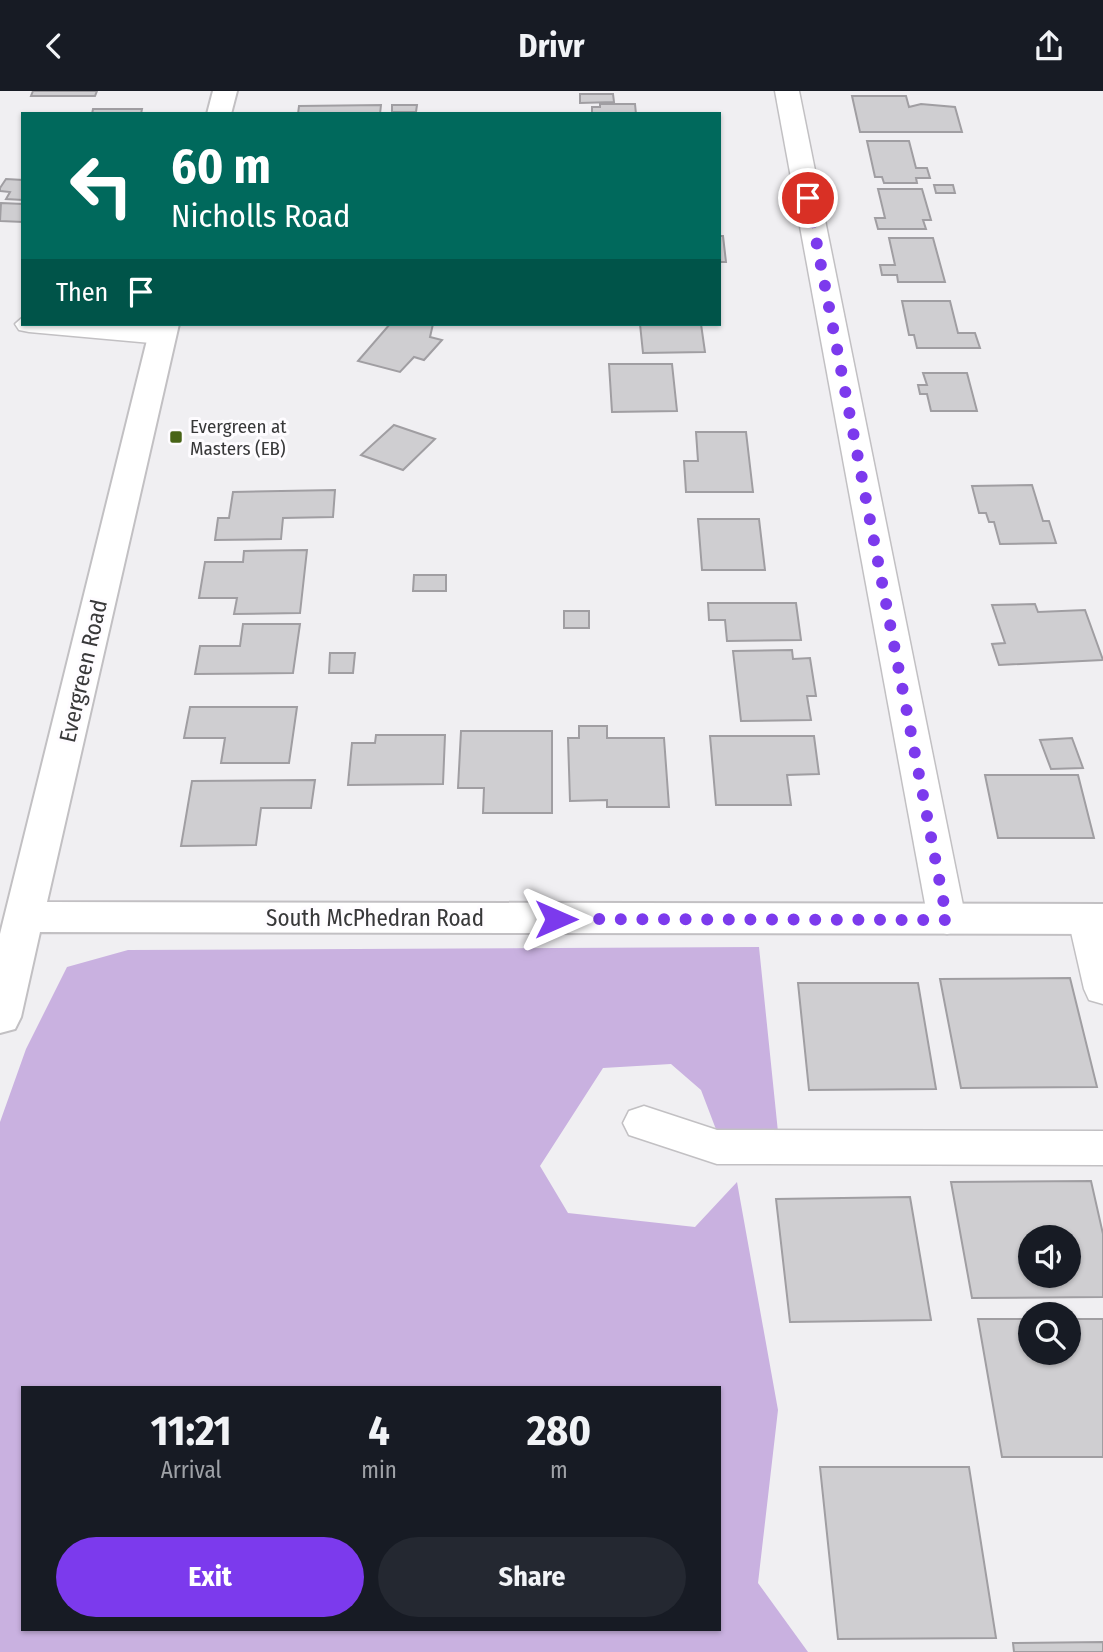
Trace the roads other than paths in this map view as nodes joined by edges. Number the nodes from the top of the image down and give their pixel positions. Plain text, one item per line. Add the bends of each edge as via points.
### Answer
1 (225, 91) edge
2 (787, 91) edge
3 (220, 112) edge
4 (0, 321) edge
5 (21, 323) edge
6 (74, 326) edge
7 (164, 330) edge
8 (12, 917) edge
9 (1095, 919) edge
10 (947, 920) junction
11 (1103, 989) edge
12 (0, 1017) edge
13 (644, 1123) dead end
14 (1103, 1148) edge

1 - 3 street
2 - 10 street
4 - 5 street
6 - 7 street
7 - 8 street, Evergreen Road
8 - 10 street, South McPhedran Road
8 - 12 street, Evergreen Road
9 - 10 street, South McPhedran Road
9 - 11 street
13 - 14 street via 717,1147

